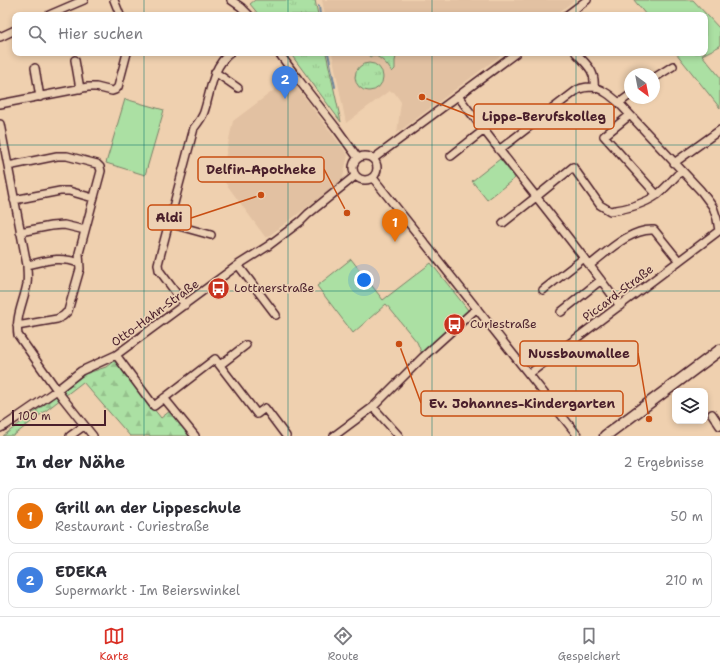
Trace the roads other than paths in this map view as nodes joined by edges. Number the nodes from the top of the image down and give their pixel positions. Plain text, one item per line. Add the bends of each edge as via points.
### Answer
1 (84, 0) edge
2 (114, 0) edge
3 (231, 0) edge
4 (587, 0) edge
5 (56, 12) edge
6 (119, 12) edge
7 (246, 12) edge
8 (571, 12) edge
9 (12, 31) edge
10 (0, 37) edge
11 (126, 56) edge
12 (227, 56) edge
13 (280, 56) edge
14 (512, 56) edge
15 (579, 56) edge
16 (75, 60) dead end
17 (673, 66) dead end
18 (35, 68) dead end
19 (215, 72) junction
20 (660, 74) edge
21 (594, 87) junction
22 (80, 88) junction
23 (238, 88) dead end
24 (40, 96) junction
25 (458, 96) junction
26 (624, 99) edge
27 (619, 103) junction
28 (0, 104) edge
29 (630, 115) junction
30 (0, 124) edge
31 (484, 130) junction
32 (720, 130) edge
33 (500, 150) junction
34 (451, 156) dead end
35 (358, 158) junction
36 (373, 159) junction
37 (674, 163) junction
38 (8, 166) junction
39 (681, 171) junction
40 (355, 176) junction
41 (373, 178) junction
42 (657, 195) junction
43 (536, 197) junction
44 (93, 198) junction
45 (14, 200) junction
46 (168, 223) junction
47 (503, 223) dead end
48 (85, 230) junction
49 (719, 230) edge
50 (20, 232) junction
51 (211, 235) dead end
52 (584, 258) junction
53 (679, 261) junction
54 (79, 263) junction
55 (27, 265) junction
56 (238, 265) junction
57 (590, 265) junction
58 (601, 280) junction
59 (543, 290) dead end
60 (185, 305) junction
61 (620, 306) junction
62 (477, 308) junction
63 (561, 312) dead end
64 (276, 315) dead end
65 (17, 326) junction
66 (246, 345) dead end
67 (720, 350) edge
68 (116, 355) junction
69 (220, 365) junction
70 (530, 374) junction
71 (57, 390) junction
72 (164, 398) junction
73 (373, 407) junction
74 (712, 414) dead end
75 (84, 426) junction
76 (720, 426) edge
77 (0, 428) edge
78 (70, 436) edge
79 (93, 436) edge
80 (195, 436) edge
81 (286, 436) edge
82 (334, 436) edge
83 (399, 436) edge
84 (578, 436) edge
85 (606, 436) edge

1 - 5 street
2 - 6 street
3 - 7 street
4 - 8 street
9 - 10 street
11 - 22 street via 115,90
12 - 19 street
13 - 35 street
14 - 25 street
15 - 21 street via 591,70
16 - 22 street
17 - 20 street
18 - 24 street
19 - 23 street
19 - 46 street via 203,114 194,128
21 - 27 street via 606,92
21 - 33 street via 577,90
22 - 24 street
24 - 28 street
25 - 31 street
25 - 36 street
26 - 27 street
27 - 29 street
29 - 37 street
29 - 42 street via 604,136
30 - 38 street
31 - 33 street
31 - 34 street
32 - 37 street
33 - 43 street
35 - 36 street via 367,156
35 - 40 street via 353,165
36 - 41 street via 378,168
37 - 39 street
38 - 44 street via 57,156 97,164 100,171
38 - 45 street
39 - 42 street
39 - 49 street via 713,207
40 - 41 street via 362,180
40 - 56 street, Otto-Hahn-Straße via 301,221
41 - 62 street
42 - 43 street via 624,209 610,211 600,205 572,167
43 - 47 street
43 - 52 street
44 - 45 street via 60,191
44 - 48 street
45 - 50 street
46 - 51 street
46 - 60 street via 158,264
48 - 50 street via 64,225
48 - 54 street
49 - 53 street, Piccard-Straße
50 - 55 street
52 - 57 street
52 - 59 street
53 - 57 street via 654,230 647,229 630,235
53 - 61 street, Piccard-Straße
54 - 55 street via 60,259
54 - 65 street via 80,269 68,311 57,319
55 - 65 street via 27,285
56 - 60 street, Otto-Hahn-Straße
56 - 64 street
57 - 58 street
58 - 61 street
58 - 63 street
60 - 68 street, Otto-Hahn-Straße
61 - 70 street, Piccard-Straße
62 - 70 street
62 - 73 street
65 - 71 street via 18,335
66 - 69 street
67 - 85 main road
68 - 71 street, Otto-Hahn-Straße via 81,371
68 - 72 street via 154,406
69 - 72 street via 215,359
69 - 81 street via 257,414 265,408
70 - 84 street
71 - 75 street
71 - 77 street, Otto-Hahn-Straße
72 - 80 street
73 - 82 street
73 - 83 street
74 - 76 street
75 - 78 street
75 - 79 street

